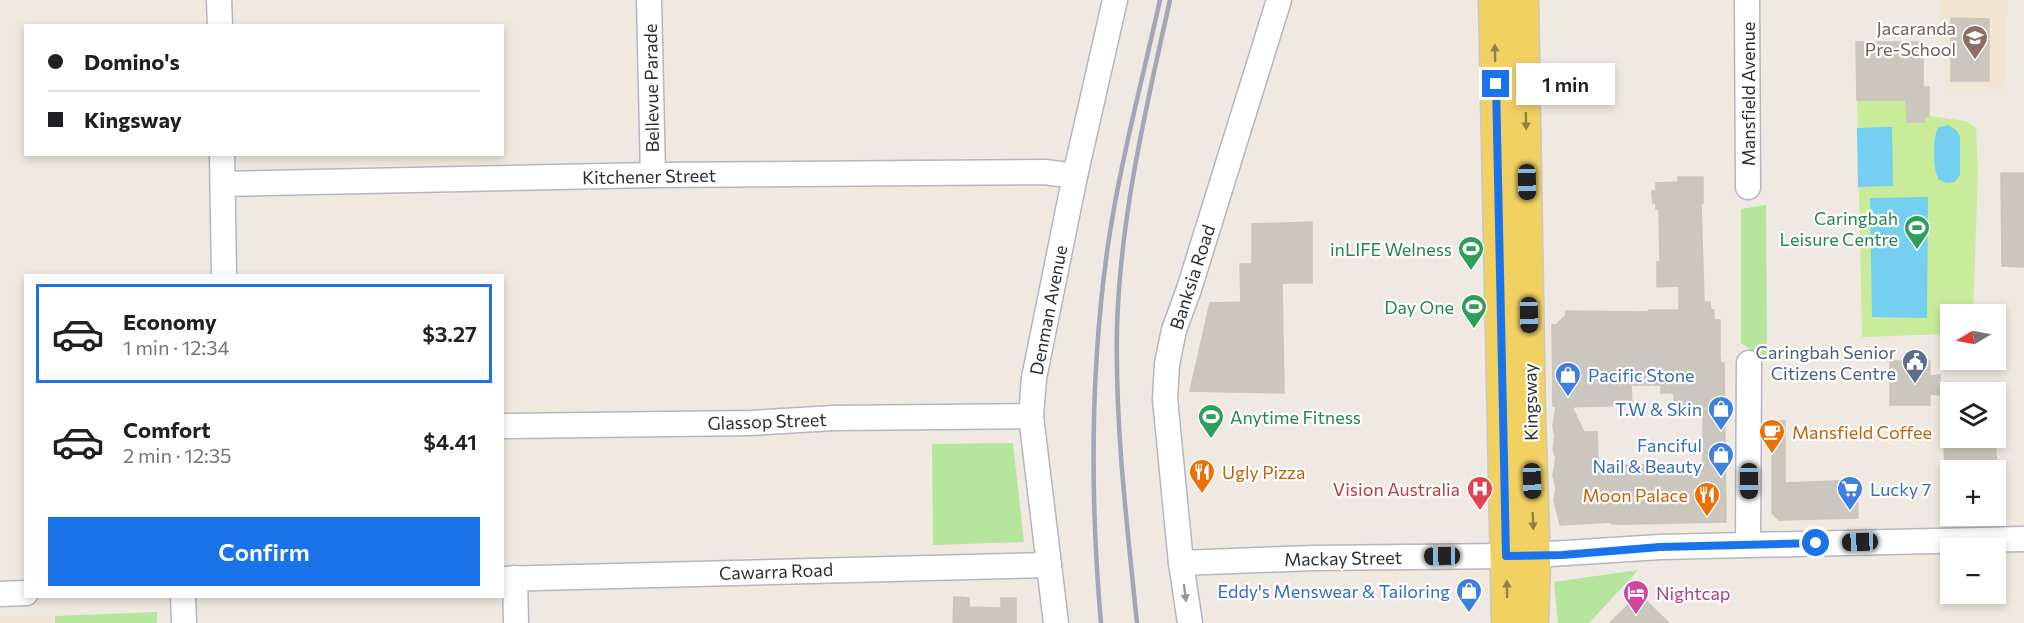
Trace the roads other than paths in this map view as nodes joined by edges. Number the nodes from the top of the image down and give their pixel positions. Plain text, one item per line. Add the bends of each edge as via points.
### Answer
1 (219, 0) edge
2 (649, 0) edge
3 (1115, 0) edge
4 (1279, 0) edge
5 (1494, 0) edge
6 (1523, 0) edge
7 (1747, 0) edge
8 (220, 24) edge
9 (222, 156) edge
10 (653, 175) junction
11 (1075, 176) junction
12 (223, 184) junction
13 (1748, 187) dead end
14 (224, 274) edge
15 (1749, 363) dead end
16 (1030, 416) junction
17 (504, 426) edge
18 (2024, 538) edge
19 (1748, 545) junction
20 (1525, 558) junction
21 (1181, 563) junction
22 (1049, 565) junction
23 (509, 578) edge
24 (24, 593) edge
25 (0, 594) edge
26 (183, 598) edge
27 (184, 623) edge
28 (516, 623) edge
29 (1056, 623) edge
30 (1190, 623) edge
31 (1507, 623) edge
32 (1533, 623) edge
33 (1539, 623) edge

1 - 8 street
2 - 10 street, Bellevue Parade
3 - 11 street, Denman Avenue
4 - 21 street, Banksia Road via 1174,330 1167,364 1166,399
20 -> 5 main road, Kingsway
6 -> 20 main road, Kingsway via 1530,415
7 - 13 street, Mansfield Avenue
9 - 12 street
10 - 11 street, Kitchener Street via 1045,172
10 - 12 street, Kitchener Street
11 - 16 street, Denman Avenue via 1034,378
12 - 14 street
15 - 19 street
16 - 17 street, Glassop Street
16 - 22 street, Denman Avenue
18 - 19 street, Mackay Street
19 - 20 street, Mackay Street via 1660,547
20 - 21 street, Mackay Street via 1313,558
31 -> 20 main road, Kingsway
20 - 32 main road, Kingsway
20 - 33 main road
21 -> 30 street, Banksia Road
22 - 23 street, Cawarra Road
22 - 29 street, Denman Avenue
23 - 28 street
24 - 25 street
26 - 27 street

